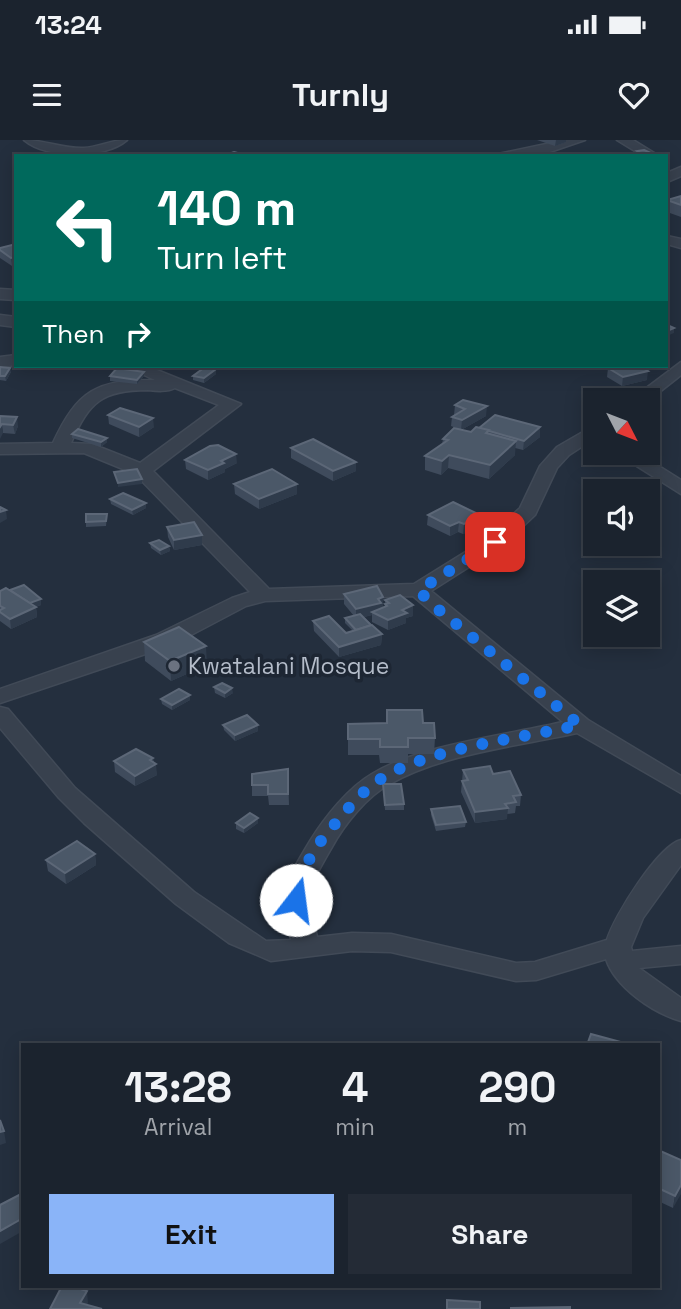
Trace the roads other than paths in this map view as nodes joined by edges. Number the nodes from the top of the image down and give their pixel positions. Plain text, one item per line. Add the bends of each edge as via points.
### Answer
1 (30, 140) edge
2 (121, 140) edge
3 (579, 140) edge
4 (623, 140) edge
5 (87, 154) edge
6 (512, 154) edge
7 (649, 154) edge
8 (672, 172) edge
9 (681, 184) edge
10 (681, 367) edge
11 (138, 368) edge
12 (189, 386) junction
13 (654, 388) edge
14 (583, 439) edge
15 (61, 446) junction
16 (0, 449) edge
17 (646, 466) edge
18 (681, 467) edge
19 (142, 470) junction
20 (660, 475) junction
21 (681, 488) edge
22 (419, 590) junction
23 (264, 595) junction
24 (0, 696) edge
25 (0, 714) edge
26 (580, 725) junction
27 (681, 786) edge
28 (681, 848) edge
29 (306, 948) junction
30 (618, 953) junction
31 (681, 955) edge
32 (681, 1011) edge

1 - 5 street
2 - 5 street
3 - 6 street
4 - 7 street
8 - 9 street
10 - 13 street
11 - 12 street
12 - 15 street via 127,385 94,398 81,406
12 - 19 street via 232,404
14 - 22 street via 549,466 528,511 495,542
15 - 16 street
15 - 19 street via 100,452
17 - 20 street
18 - 20 street
19 - 23 street
20 - 21 street
22 - 23 street
22 - 26 street
23 - 24 street via 239,602 164,640
25 - 29 street via 67,793 185,898 257,947 271,952
26 - 27 street
26 - 29 street via 430,758 380,779 359,797 309,858 296,900
28 - 30 street via 642,899
29 - 30 street via 391,943 516,972
30 - 31 street
30 - 32 street via 641,986

